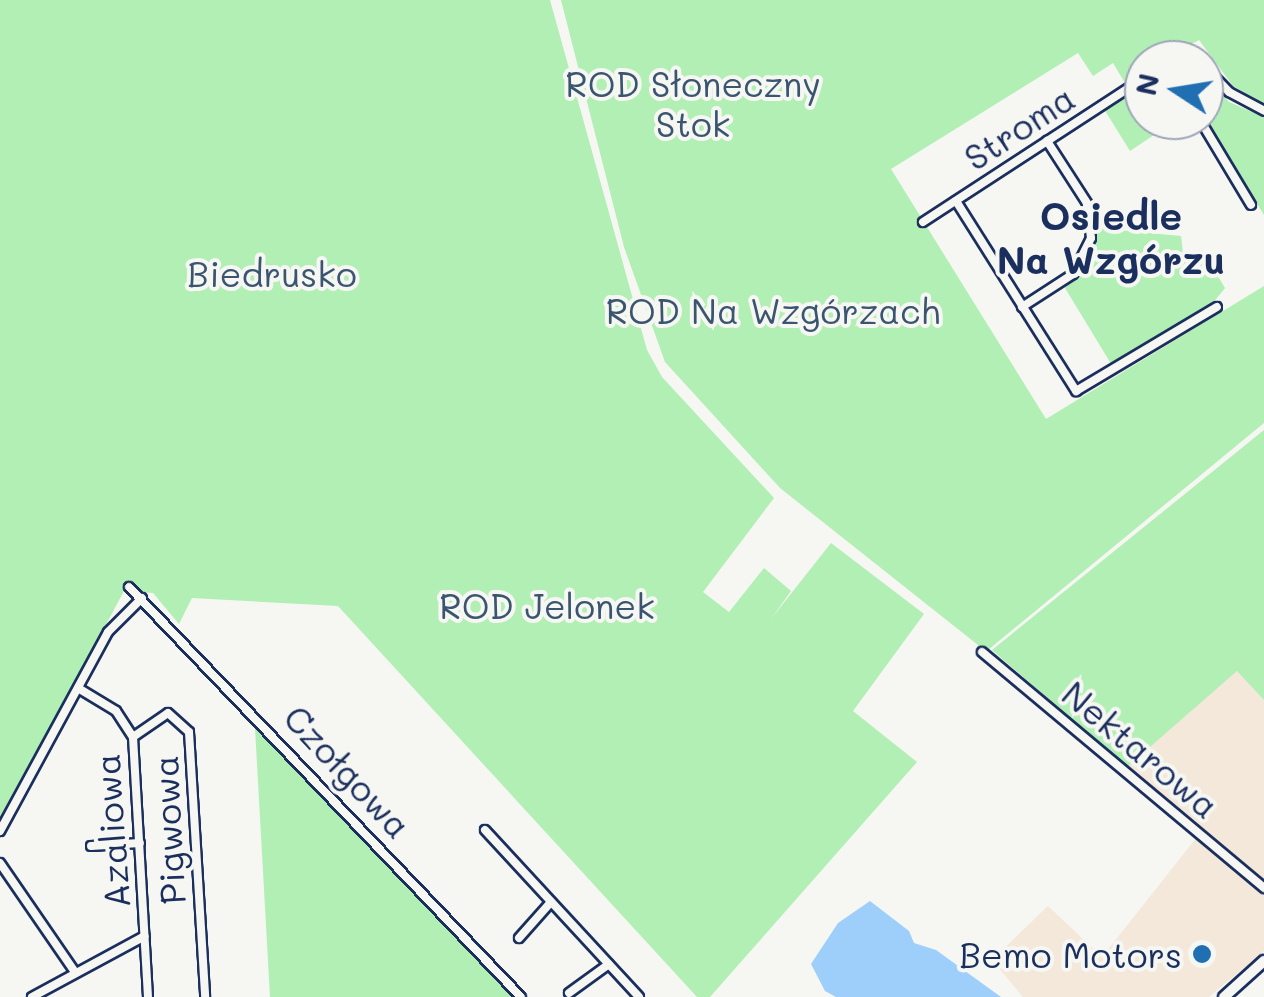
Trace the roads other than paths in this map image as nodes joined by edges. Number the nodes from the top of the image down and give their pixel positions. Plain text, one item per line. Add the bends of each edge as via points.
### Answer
1 (1224, 88) edge
2 (1124, 91) edge
3 (1264, 111) edge
4 (1212, 140) edge
5 (1047, 141) junction
6 (956, 200) junction
7 (1251, 205) dead end
8 (924, 222) dead end
9 (1022, 307) junction
10 (1217, 307) dead end
11 (128, 587) dead end
12 (142, 598) junction
13 (982, 652) dead end
14 (78, 688) junction
15 (133, 737) junction
16 (486, 830) dead end
17 (0, 831) edge
18 (140, 843) junction
19 (91, 846) dead end
20 (0, 862) edge
21 (1264, 888) edge
22 (551, 902) junction
23 (145, 936) junction
24 (519, 938) dead end
25 (1264, 962) edge
26 (608, 964) junction
27 (1264, 970) edge
28 (75, 972) junction
29 (569, 993) dead end
30 (32, 997) edge
31 (148, 997) edge
32 (205, 997) edge
33 (521, 997) edge
34 (638, 997) edge
35 (1224, 997) edge

1 - 3 street
2 - 5 street, Stroma
4 - 7 street
5 - 6 street, Stroma
5 - 9 street via 1087,203 1091,238 1073,274
6 - 8 street, Stroma
6 - 9 street
9 - 10 street via 1080,392
11 - 12 street, Czołgowa
12 - 14 street via 108,632
12 - 33 street, Czołgowa
13 - 21 street, Nektarowa
14 - 15 street, Azaliowa via 108,704
14 - 17 street
15 - 18 street, Azaliowa
15 - 32 street, Pigwowa via 168,712 189,732
16 - 22 street
18 - 19 street
18 - 23 street, Azaliowa
20 - 28 street
22 - 24 street
22 - 26 street
23 - 28 street
23 - 31 street, Azaliowa
25 - 35 main road
26 - 29 street
26 - 34 street
27 - 35 main road
28 - 30 street

